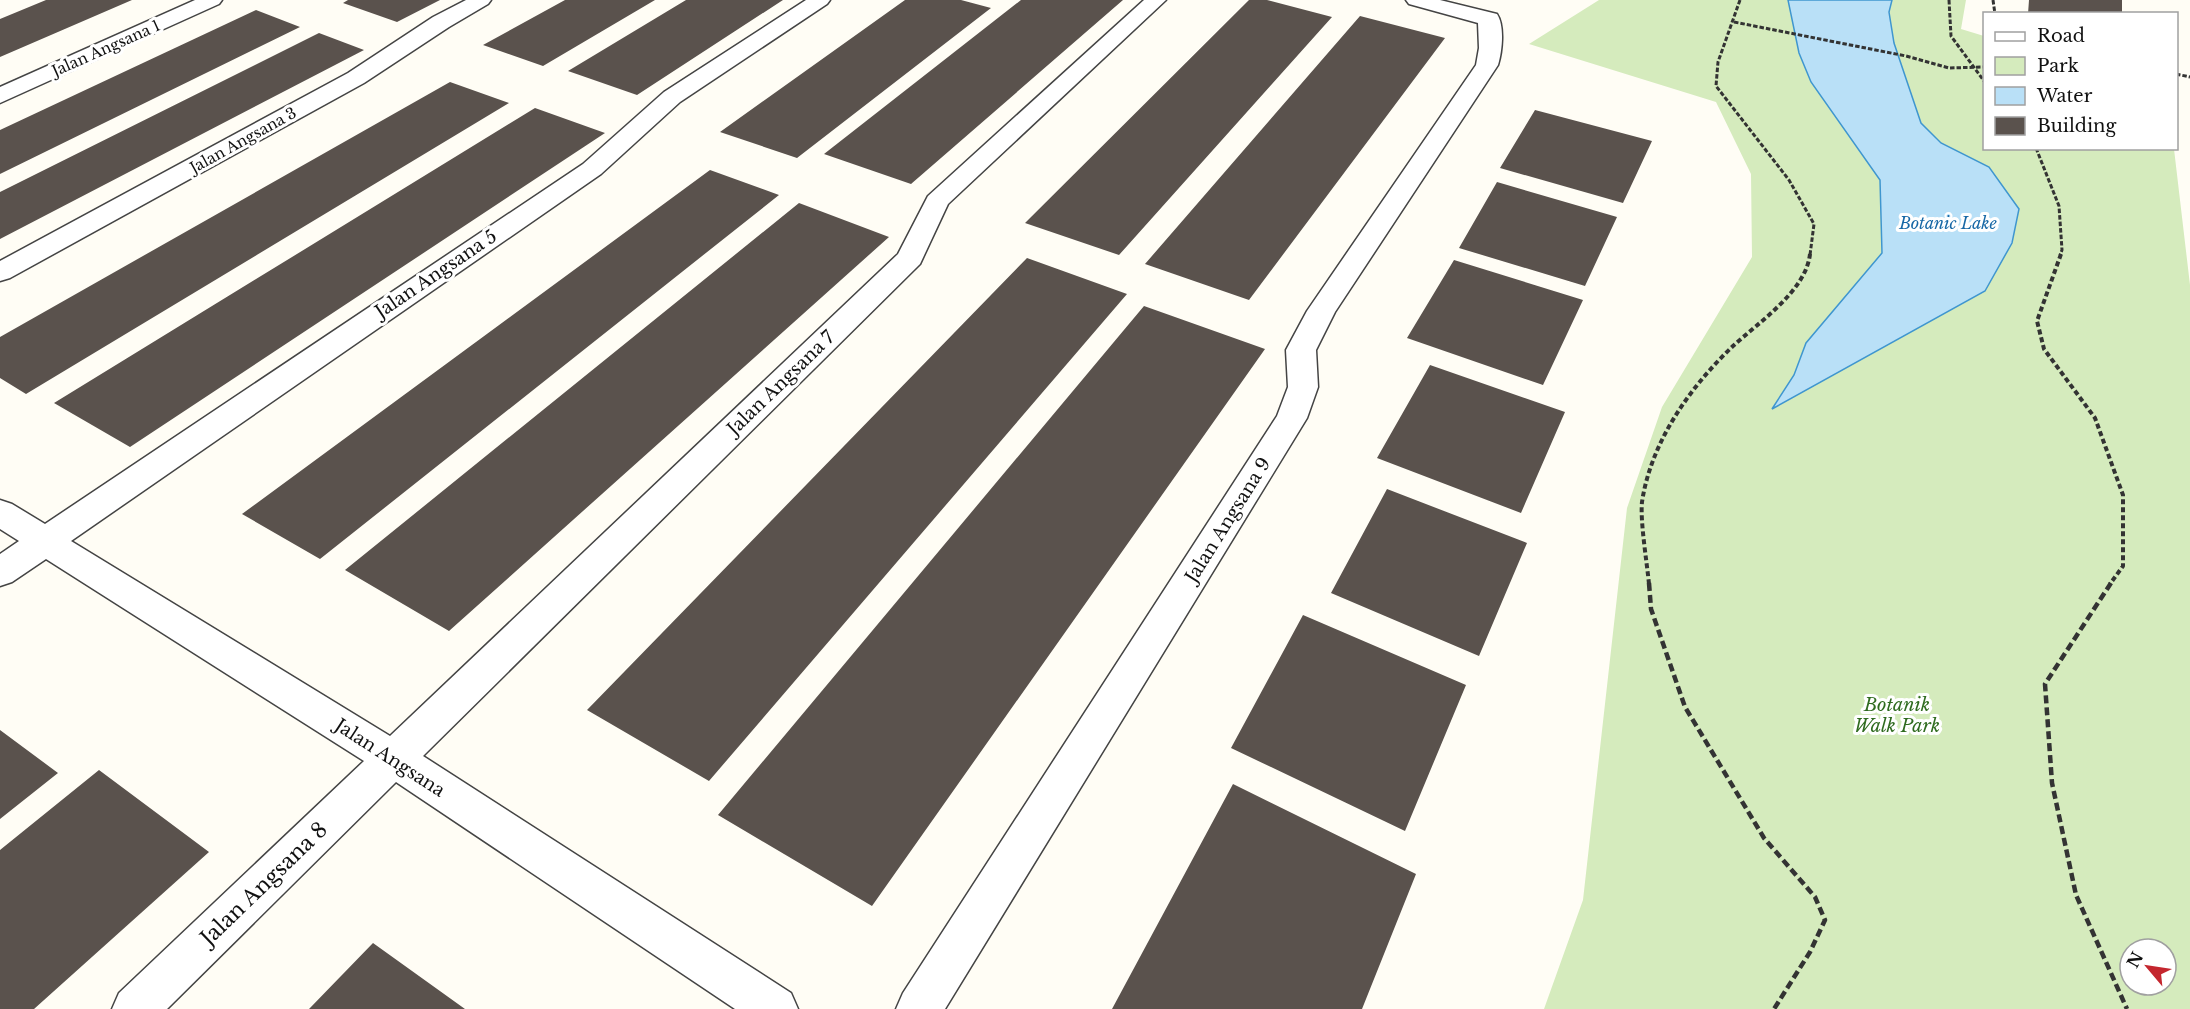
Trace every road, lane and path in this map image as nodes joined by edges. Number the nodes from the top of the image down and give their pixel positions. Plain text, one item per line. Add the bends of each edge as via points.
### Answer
1 (212, 0) edge
2 (481, 0) edge
3 (820, 0) edge
4 (1156, 0) edge
5 (1416, 0) edge
6 (1740, 0) edge
7 (1949, 0) edge
8 (1734, 22) junction
9 (1972, 67) junction
10 (1983, 67) edge
11 (1983, 80) edge
12 (0, 96) edge
13 (2037, 150) edge
14 (0, 272) edge
15 (0, 513) edge
16 (45, 540) junction
17 (0, 572) edge
18 (394, 759) junction
19 (135, 1009) edge
20 (775, 1009) edge
21 (919, 1009) edge
22 (1774, 1009) edge
23 (2127, 1009) edge

1 - 12 street, Jalan Angsana 1
2 - 14 street, Jalan Angsana 3 via 441,21 356,78
3 - 16 street, Jalan Angsana 5 via 672,97 592,168
4 - 18 street, Jalan Angsana 7 via 938,201 910,258
5 - 21 street, Jalan Angsana 9 via 1489,18 1492,53 1487,64 1321,311 1301,350 1303,387 1292,418
6 - 8 path
7 - 9 path via 1951,36
8 - 9 path via 1949,68
8 - 22 path via 1718,62 1716,86 1789,180 1814,224 1809,264 1784,303 1732,347 1693,390 1658,446 1642,503 1651,609 1685,707 1764,838 1815,897 1825,920
9 - 10 path
9 - 11 path
13 - 23 path via 2059,206 2062,250 2037,321 2044,349 2095,418 2123,495 2123,566 2045,684 2052,783 2076,895
15 - 16 street, Jalan Angsana
16 - 17 street, Jalan Angsana 5
16 - 18 street, Jalan Angsana
18 - 19 street, Jalan Angsana 8
18 - 20 street, Jalan Angsana

